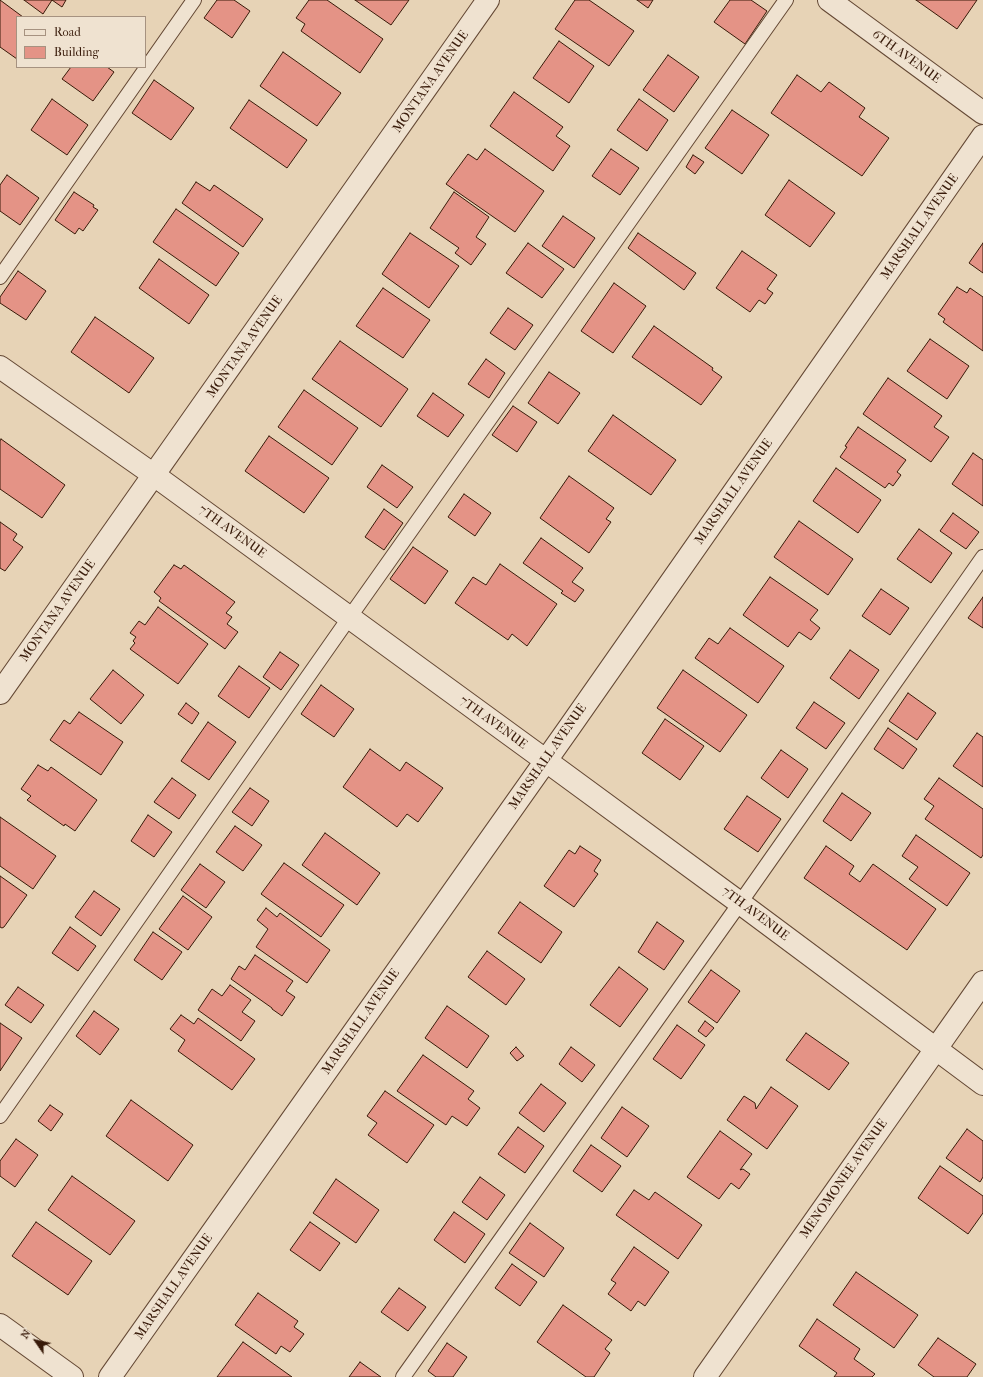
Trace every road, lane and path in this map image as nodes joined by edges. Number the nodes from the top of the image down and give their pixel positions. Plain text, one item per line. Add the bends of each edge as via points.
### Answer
1 (194, 0) edge
2 (488, 0) edge
3 (786, 0) edge
4 (829, 0) edge
5 (983, 113) edge
6 (983, 136) edge
7 (0, 277) edge
8 (0, 367) edge
9 (154, 475) junction
10 (983, 557) edge
11 (349, 618) junction
12 (0, 693) edge
13 (546, 760) junction
14 (740, 903) junction
15 (983, 982) edge
16 (936, 1049) junction
17 (983, 1084) edge
18 (0, 1116) edge
19 (0, 1325) edge
20 (72, 1377) edge
21 (110, 1377) edge
22 (403, 1377) edge
23 (705, 1377) edge

1 - 7 lane
2 - 9 street, MONTANA AVENUE
3 - 11 lane
4 - 5 street, 6TH AVENUE
6 - 13 street, MARSHALL AVENUE
8 - 9 street, 7TH AVENUE
9 - 11 street, 7TH AVENUE
9 - 12 street, MONTANA AVENUE
10 - 14 lane
11 - 13 street, 7TH AVENUE
11 - 18 lane
13 - 14 street, 7TH AVENUE
13 - 21 street, MARSHALL AVENUE
14 - 16 street, 7TH AVENUE
14 - 22 lane
15 - 16 street, MENOMONEE AVENUE
16 - 17 street, 7TH AVENUE
16 - 23 street, MENOMONEE AVENUE
19 - 20 street

